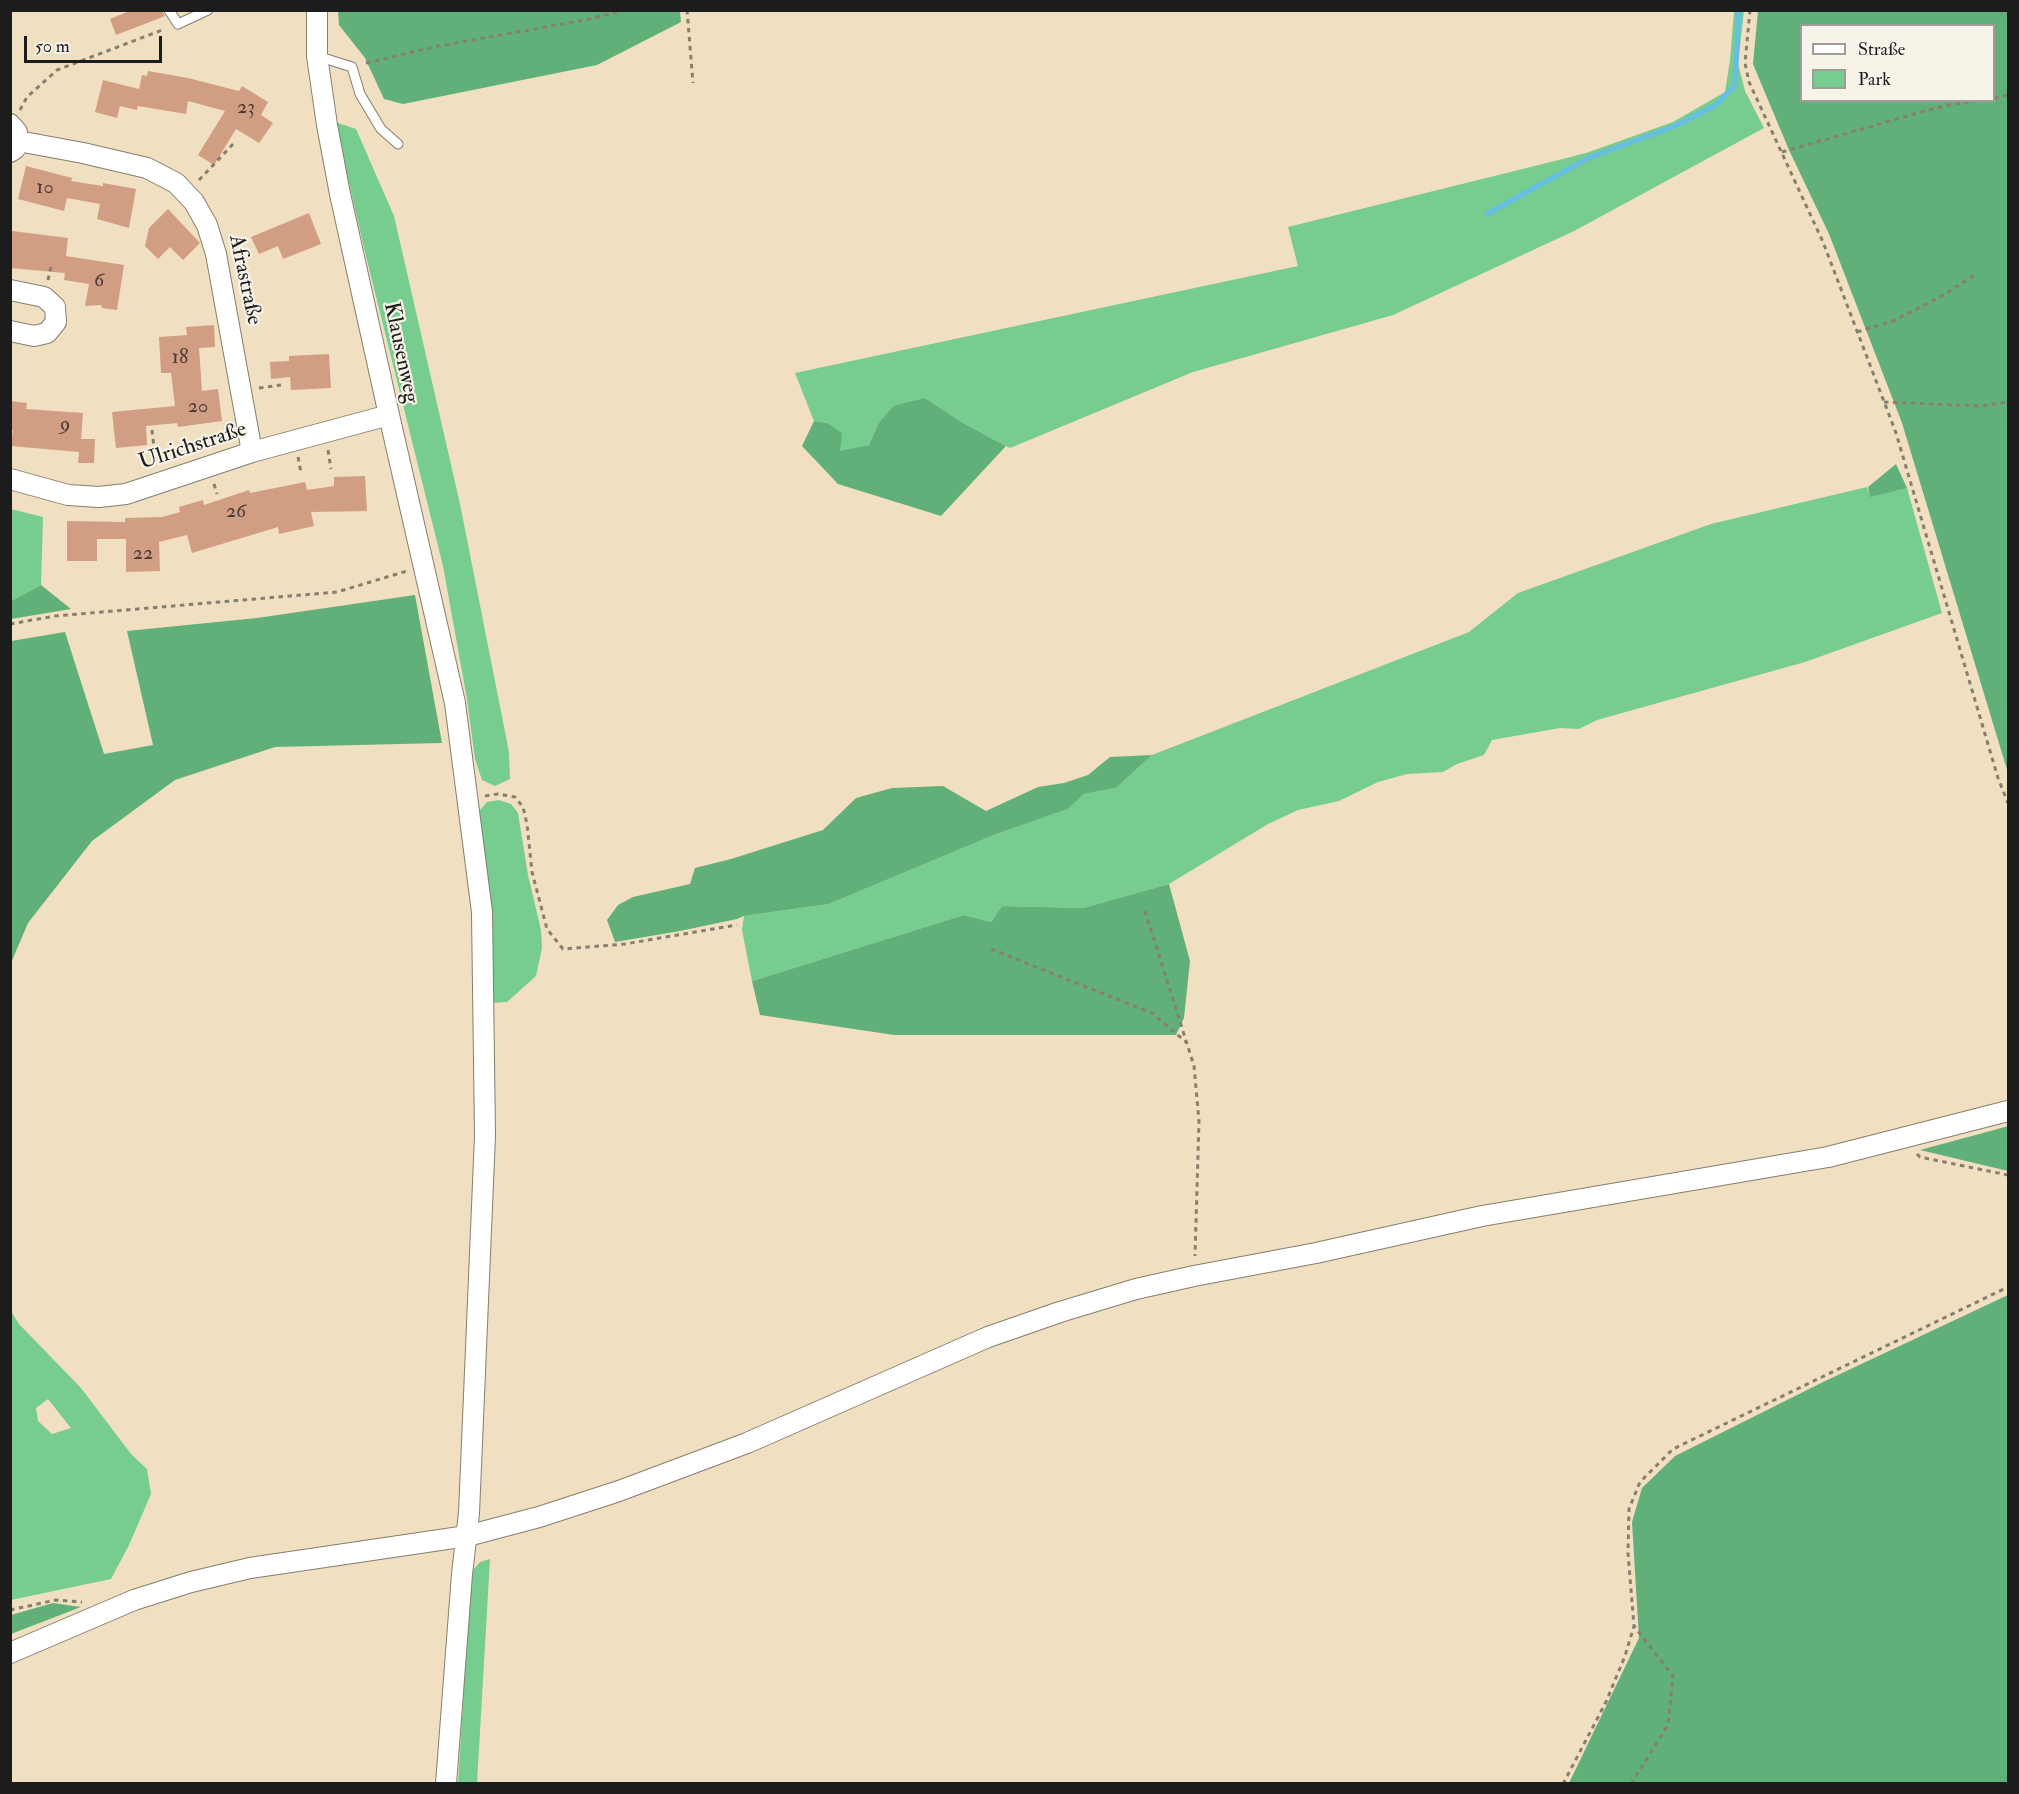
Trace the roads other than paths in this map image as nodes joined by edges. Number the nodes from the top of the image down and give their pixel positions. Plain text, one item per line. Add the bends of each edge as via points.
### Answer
1 (169, 10) edge
2 (208, 10) edge
3 (317, 10) edge
4 (317, 56) junction
5 (13, 135) edge
6 (398, 144) dead end
7 (10, 290) edge
8 (10, 331) edge
9 (389, 415) junction
10 (252, 452) junction
11 (10, 479) edge
12 (2008, 1111) edge
13 (467, 1536) junction
14 (10, 1653) edge
15 (446, 1784) edge

1 - 2 lane via 178,24
3 - 4 street, Klausenweg
4 - 6 lane via 352,67 360,94 381,129
4 - 9 street, Klausenweg via 340,194
5 - 10 street, Afrastraße via 147,168 176,183 194,202 207,225 216,254
7 - 8 street via 44,297 55,307 56,322 46,333 34,336
9 - 10 street, Ulrichstraße
9 - 13 street, Klausenweg via 455,704 482,912 485,1136
10 - 11 street, Ulrichstraße via 126,494 68,495
12 - 13 street via 1828,1157 1482,1216 1136,1289 988,1337 747,1443 629,1487
13 - 14 street via 250,1568 191,1582 134,1600
13 - 15 street, Klausenweg

